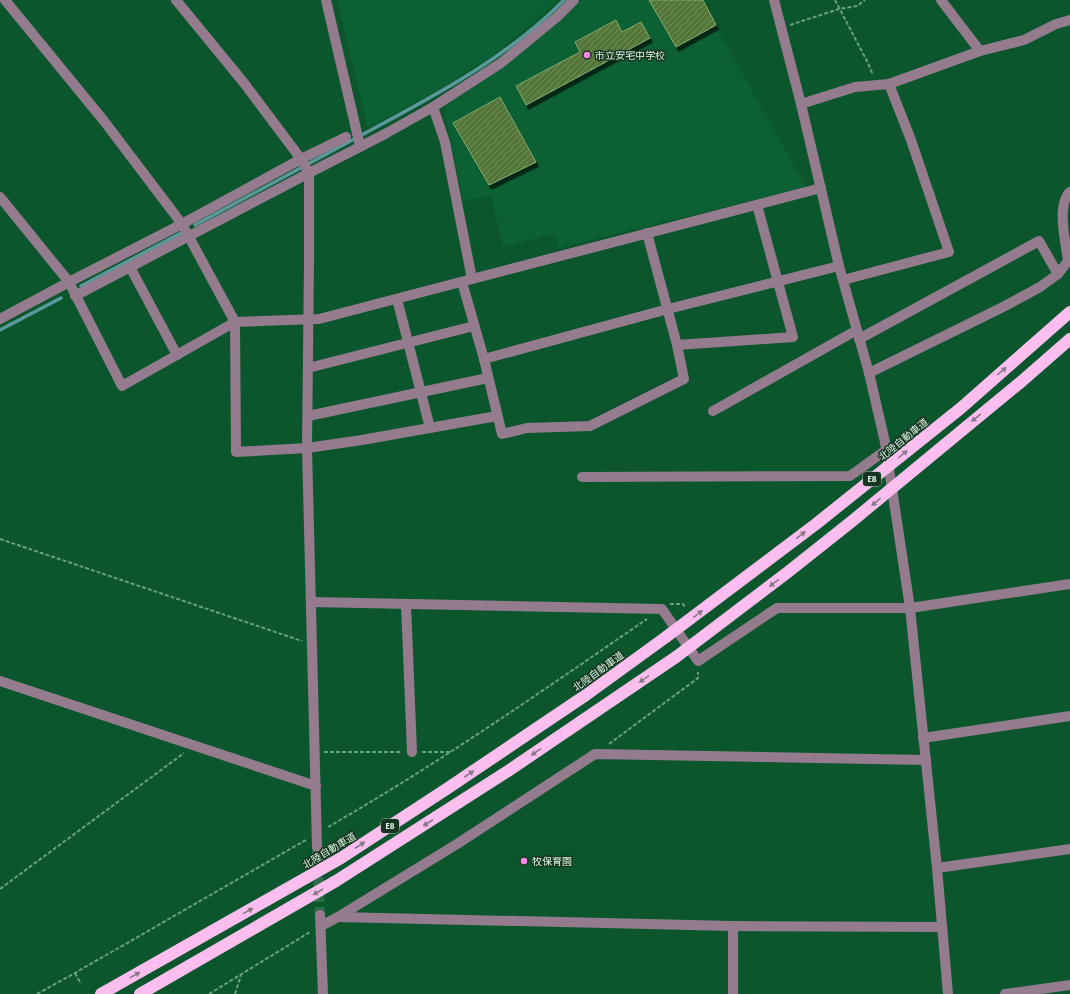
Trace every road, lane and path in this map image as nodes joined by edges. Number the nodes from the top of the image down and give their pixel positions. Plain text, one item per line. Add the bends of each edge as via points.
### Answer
1 (5, 0) edge
2 (176, 0) edge
3 (326, 0) edge
4 (574, 0) edge
5 (774, 0) edge
6 (835, 0) edge
7 (865, 0) edge
8 (941, 0) edge
9 (839, 9) junction
10 (1070, 20) edge
11 (782, 28) junction
12 (980, 52) junction
13 (889, 84) junction
14 (877, 85) junction
15 (801, 104) junction
16 (433, 107) junction
17 (346, 137) dead end
18 (360, 146) junction
19 (301, 159) junction
20 (308, 173) junction
21 (821, 188) junction
22 (1070, 192) edge
23 (0, 197) edge
24 (757, 205) junction
25 (182, 224) junction
26 (647, 233) junction
27 (189, 236) junction
28 (839, 266) junction
29 (130, 267) junction
30 (1058, 274) junction
31 (472, 279) junction
32 (843, 280) junction
33 (778, 281) junction
34 (69, 282) junction
35 (462, 282) junction
36 (75, 296) junction
37 (397, 299) junction
38 (668, 309) junction
39 (1070, 312) edge
40 (0, 319) edge
41 (309, 319) junction
42 (236, 322) junction
43 (474, 326) junction
44 (858, 335) junction
45 (1070, 340) edge
46 (408, 343) junction
47 (677, 345) junction
48 (177, 355) junction
49 (484, 359) junction
50 (308, 368) junction
51 (869, 373) junction
52 (488, 378) junction
53 (421, 392) junction
54 (713, 411) dead end
55 (308, 416) junction
56 (497, 416) junction
57 (430, 428) junction
58 (307, 448) junction
59 (886, 450) junction
60 (582, 477) dead end
61 (0, 539) edge
62 (1070, 584) edge
63 (311, 602) junction
64 (406, 604) junction
65 (665, 606) junction
66 (910, 608) junction
67 (686, 609) dead end
68 (312, 645) junction
69 (698, 661) junction
70 (0, 681) edge
71 (1070, 716) edge
72 (923, 738) junction
73 (194, 746) junction
74 (315, 752) junction
75 (412, 752) junction
76 (450, 752) junction
77 (595, 754) junction
78 (926, 760) junction
79 (316, 786) junction
80 (317, 833) junction
81 (317, 847) tunnel mouth
82 (1070, 849) edge
83 (937, 868) junction
84 (0, 889) edge
85 (320, 915) tunnel mouth
86 (338, 917) junction
87 (321, 926) junction
88 (733, 926) junction
89 (942, 927) junction
90 (75, 973) junction
91 (242, 974) junction
92 (81, 984) dead end
93 (1070, 985) edge
94 (37, 994) edge
95 (101, 994) edge
96 (140, 994) edge
97 (209, 994) edge
98 (235, 994) edge
99 (323, 994) edge
100 (733, 994) edge
101 (948, 994) edge
102 (1006, 994) edge

1 - 25 street via 104,121
2 - 19 street via 244,83
3 - 18 street
4 - 16 street via 501,64
5 - 11 street
6 - 9 path
7 - 9 path via 858,6
8 - 12 street
9 - 11 path
9 - 14 path
10 - 12 street via 1024,40
11 - 15 street
12 - 13 street
13 - 14 street
13 - 32 street via 949,252
14 - 15 street via 855,87
15 - 21 street
16 - 18 street
16 - 31 street via 445,142
17 - 19 street
18 - 20 street
19 - 20 street
19 - 25 street
20 - 27 street
20 - 41 street
21 - 24 street
21 - 28 street
22 - 30 street via 1062,213 1068,261
23 - 34 street
24 - 26 street
24 - 33 street
25 - 27 street
25 - 34 street
26 - 31 street
26 - 38 street
27 - 29 street
27 - 42 street
28 - 32 street
28 - 33 street
29 - 36 street
29 - 48 street
30 - 44 street via 1039,241
30 - 51 street via 1005,306
31 - 35 street
32 - 44 street
33 - 38 street
33 - 47 street via 793,338
34 - 36 street
34 - 40 street
35 - 37 street
35 - 43 street
36 - 48 street via 122,386
37 - 41 street via 319,319
37 - 46 street
38 - 47 street
38 - 49 street
95 -> 39 highway, 北陸自動車道 / E8, bridge via 340,858 570,706 816,524 955,413
41 - 42 street
41 - 50 street
42 - 48 street
42 - 58 street via 236,452
43 - 46 street
43 - 49 street
44 - 51 street
44 - 54 street
45 -> 96 highway, E8, bridge via 851,522 676,656 508,771 336,881
46 - 50 street
46 - 53 street
47 - 56 street via 684,379 590,426 527,428 502,434
49 - 52 street
50 - 55 street
51 - 59 street
52 - 53 street
52 - 56 street
53 - 55 street
53 - 57 street
55 - 58 street
56 - 57 street
57 - 58 street
58 - 63 street
59 - 60 street via 850,476
59 - 66 street
61 - 68 path
62 - 66 street
63 - 64 street
63 - 68 street
64 - 65 street
64 - 75 street
65 - 67 path via 683,604
65 - 69 street
65 - 76 path
66 - 69 street via 777,608
66 - 72 street
68 - 74 street
69 - 77 path via 698,678
70 - 73 street
71 - 72 street
72 - 78 street
73 - 79 street
73 - 84 path
74 - 75 path
74 - 79 street
75 - 76 path
76 - 80 path
77 - 78 street
77 - 86 street via 457,844
78 - 83 street
79 - 80 street
80 - 81 street
80 - 90 path
82 - 83 street
83 - 89 street
85 - 87 street
86 - 87 street
86 - 88 street
87 - 91 path
87 - 99 street
88 - 89 street
88 - 100 street
89 - 101 street
90 - 92 path
90 - 94 path
91 - 97 path
91 - 98 path
93 - 102 street

